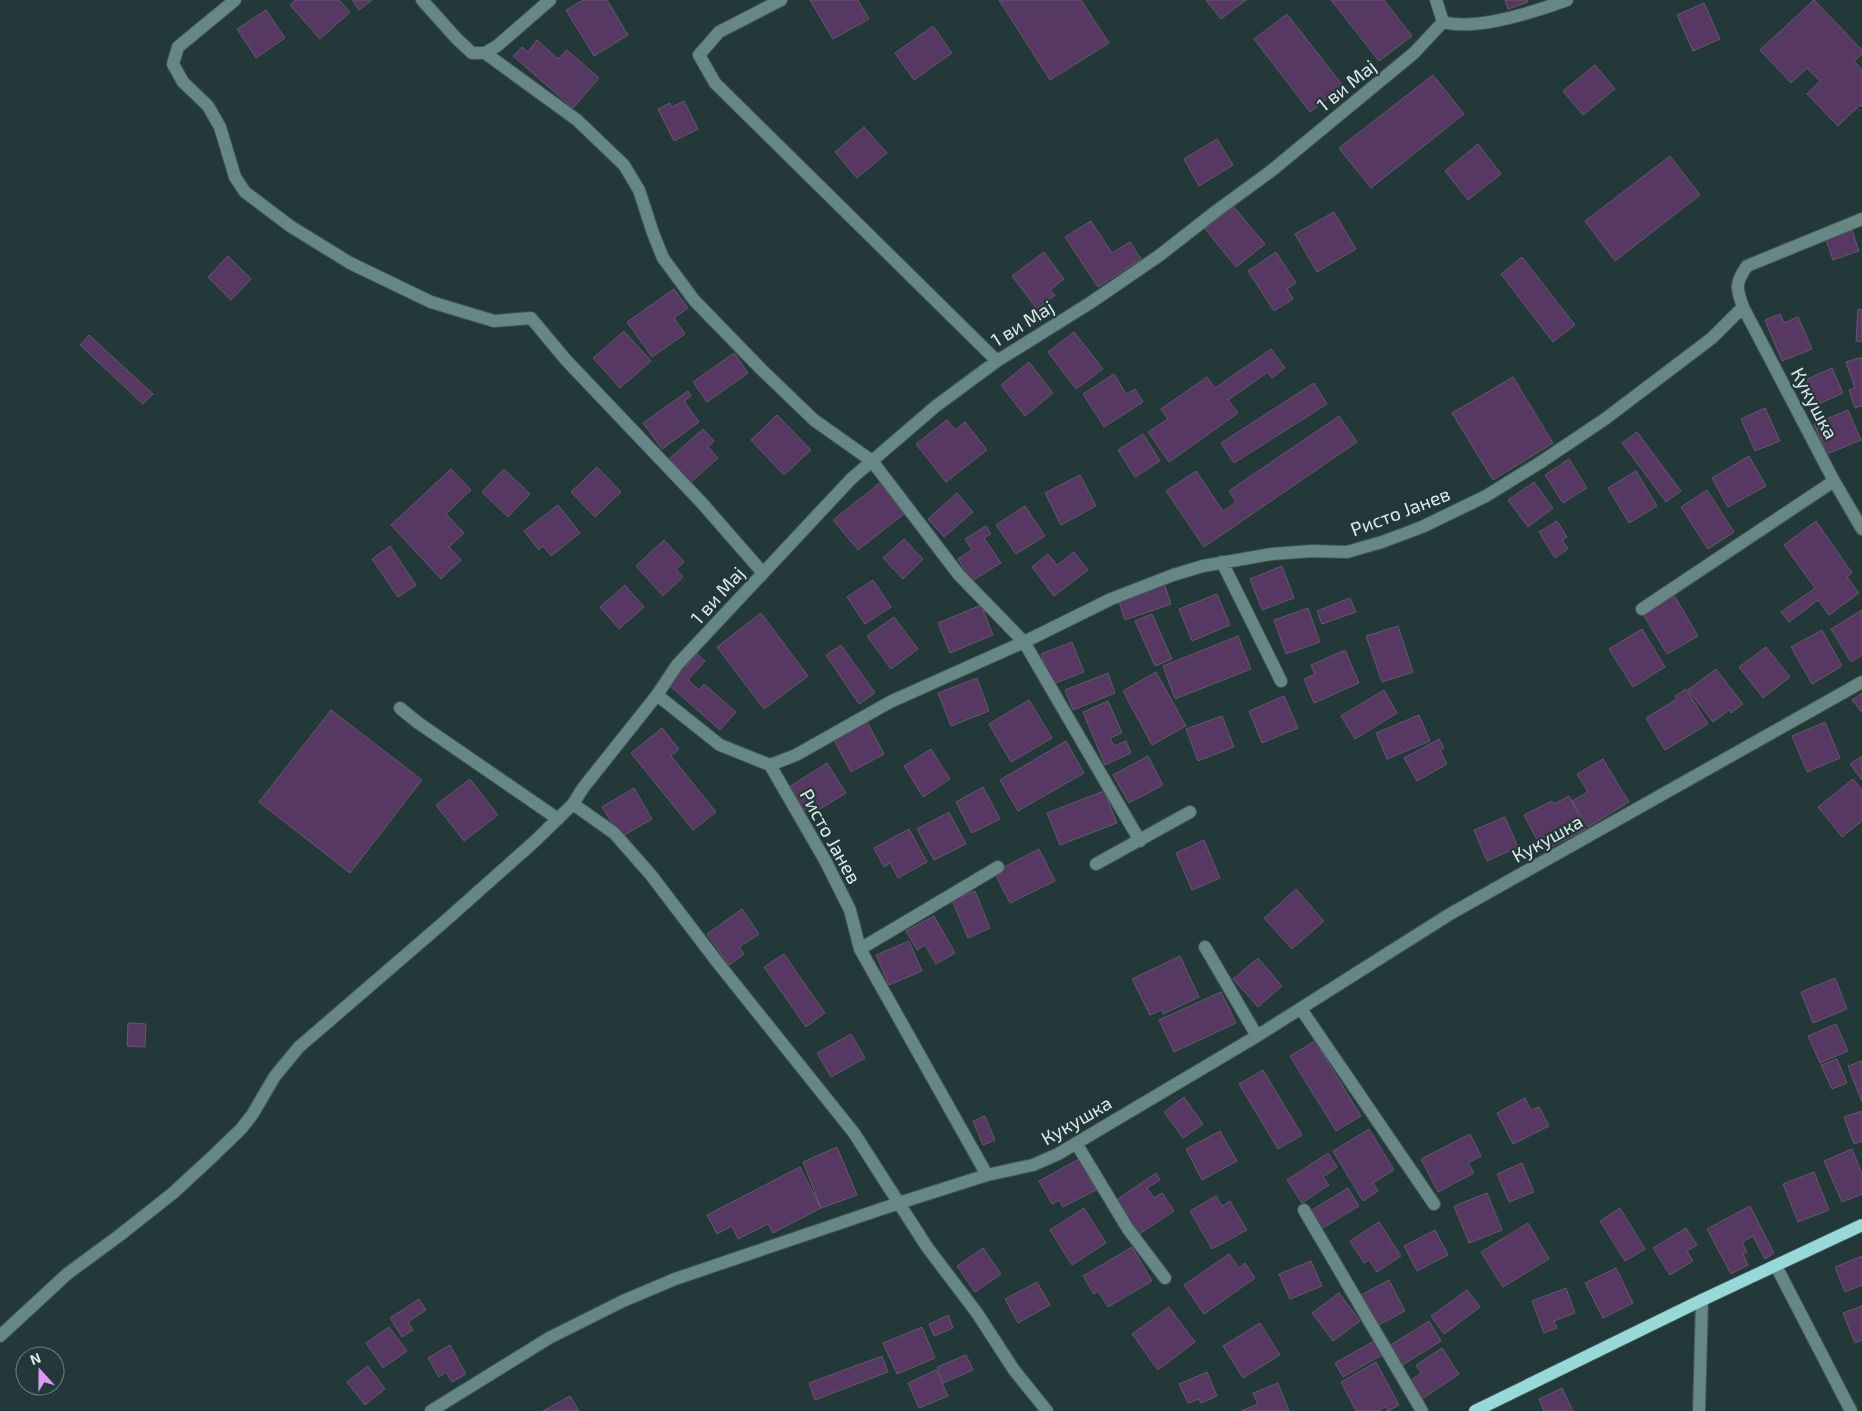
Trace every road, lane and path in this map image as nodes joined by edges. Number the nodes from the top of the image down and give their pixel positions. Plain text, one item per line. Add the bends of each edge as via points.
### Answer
1 (235, 0) edge
2 (422, 0) edge
3 (550, 0) edge
4 (781, 0) edge
5 (1436, 0) edge
6 (1567, 0) edge
7 (1442, 22) junction
8 (485, 54) junction
9 (1862, 219) edge
10 (1743, 307) junction
11 (997, 361) junction
12 (872, 461) junction
13 (1834, 481) junction
14 (1862, 529) edge
15 (1222, 562) junction
16 (763, 573) junction
17 (1642, 609) dead end
18 (1024, 642) junction
19 (1281, 681) dead end
20 (1862, 682) edge
21 (657, 695) junction
22 (400, 708) dead end
23 (770, 765) junction
24 (574, 804) junction
25 (1190, 812) dead end
26 (558, 819) junction
27 (1140, 840) junction
28 (1096, 864) dead end
29 (998, 867) dead end
30 (1205, 947) dead end
31 (860, 949) junction
32 (1300, 1009) junction
33 (1257, 1036) junction
34 (1076, 1143) junction
35 (987, 1175) junction
36 (899, 1203) junction
37 (1434, 1204) dead end
38 (1304, 1210) dead end
39 (1862, 1225) edge
40 (1776, 1266) junction
41 (1164, 1278) dead end
42 (1702, 1300) junction
43 (0, 1336) edge
44 (431, 1411) edge
45 (1047, 1411) edge
46 (1422, 1411) edge
47 (1475, 1411) edge
48 (1699, 1411) edge
49 (1851, 1411) edge

1 - 16 street via 178,47 173,64 183,82 208,106 220,127 235,177 246,192 290,226 350,263 431,302 494,321 531,318
2 - 8 street via 472,52
3 - 8 street
4 - 11 street via 719,32 699,55 715,82
5 - 7 street
6 - 7 street via 1484,23 1456,25
7 - 11 street, 1 ви Мај via 1414,53 1271,171 1160,255
8 - 12 street via 577,120 624,165 639,190 663,258 694,300 814,420
9 - 10 street, Кукушка via 1748,266 1738,280
10 - 13 street, Кукушка
10 - 15 street, Ристо Јанев via 1712,338 1605,419 1486,496 1430,524 1347,552 1272,554
11 - 12 street, 1 ви Мај via 936,406
12 - 16 street, 1 ви Мај via 850,479
12 - 18 street via 959,575
13 - 14 street, Кукушка
13 - 17 street
15 - 18 street, Ристо Јанев via 1173,575 1111,599
15 - 19 street
16 - 21 street, 1 ви Мај via 677,665
18 - 23 street, Ристо Јанев via 890,702 796,755
18 - 27 street
20 - 32 street, Кукушка via 1450,914
21 - 23 street via 720,745
21 - 24 street, 1 ви Мај via 583,788
22 - 26 street
23 - 31 street, Ристо Јанев via 850,910
24 - 26 street, 1 ви Мај
24 - 36 street via 614,833 651,875 854,1133
25 - 27 street
26 - 43 street, 1 ви Мај via 299,1047 275,1076 241,1129 173,1193 67,1274
27 - 28 street
29 - 31 street
30 - 33 street
31 - 35 street, Ристо Јанев
32 - 33 street, Кукушка
32 - 37 street
33 - 34 street, Кукушка
34 - 35 street, Кукушка via 1033,1165
34 - 41 street via 1128,1229
35 - 36 street, Кукушка
36 - 44 street, Кукушка via 675,1279 623,1300 549,1338
36 - 45 street via 1014,1370
38 - 46 street
39 - 40 main road
40 - 42 main road
40 - 49 street
42 - 47 main road
42 - 48 street

